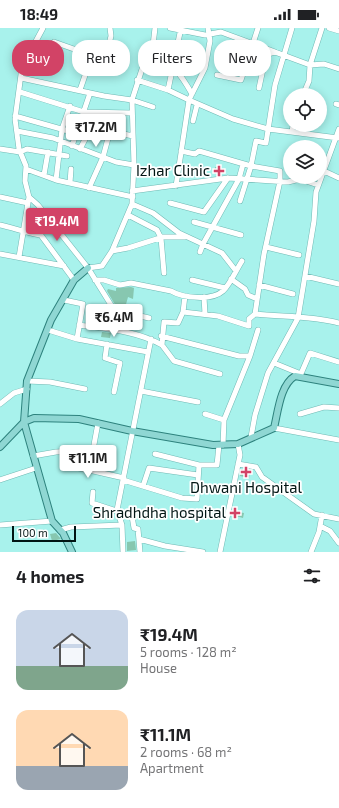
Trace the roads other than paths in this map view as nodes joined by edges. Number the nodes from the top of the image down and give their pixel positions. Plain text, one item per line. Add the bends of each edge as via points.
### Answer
1 (43, 28) edge
2 (110, 28) edge
3 (155, 28) edge
4 (170, 28) edge
5 (208, 28) edge
6 (258, 28) edge
7 (292, 28) edge
8 (322, 28) edge
9 (329, 28) edge
10 (181, 29) edge
11 (339, 31) edge
12 (208, 35) junction
13 (109, 40) edge
14 (154, 40) edge
15 (179, 40) edge
16 (242, 40) edge
17 (254, 40) edge
18 (271, 51) edge
19 (275, 52) junction
20 (283, 55) junction
21 (310, 65) junction
22 (339, 69) edge
23 (85, 76) edge
24 (139, 76) edge
25 (171, 76) edge
26 (182, 76) edge
27 (222, 76) edge
28 (242, 76) edge
29 (21, 78) junction
30 (137, 80) junction
31 (259, 88) dead end
32 (306, 88) edge
33 (80, 90) junction
34 (168, 90) junction
35 (20, 92) junction
36 (90, 93) junction
37 (192, 94) junction
38 (132, 100) junction
39 (189, 100) junction
40 (197, 104) junction
41 (70, 106) junction
42 (153, 107) dead end
43 (84, 112) junction
44 (131, 113) junction
45 (15, 116) junction
46 (193, 121) dead end
47 (62, 129) junction
48 (268, 129) junction
49 (339, 129) edge
50 (16, 131) junction
51 (110, 131) junction
52 (283, 131) edge
53 (292, 132) edge
54 (78, 134) junction
55 (133, 136) junction
56 (338, 138) edge
57 (62, 142) junction
58 (72, 146) junction
59 (0, 149) edge
60 (80, 149) junction
61 (181, 151) junction
62 (20, 152) junction
63 (48, 152) junction
64 (60, 154) junction
65 (66, 156) dead end
66 (103, 157) junction
67 (243, 164) junction
68 (327, 164) edge
69 (134, 165) junction
70 (251, 166) junction
71 (26, 169) junction
72 (72, 169) dead end
73 (327, 172) edge
74 (44, 175) junction
75 (228, 178) junction
76 (339, 178) edge
77 (239, 179) junction
78 (56, 180) junction
79 (247, 180) junction
80 (280, 181) junction
81 (70, 183) junction
82 (318, 185) joint
83 (176, 186) junction
84 (89, 188) junction
85 (132, 194) junction
86 (0, 197) edge
87 (29, 197) junction
88 (240, 201) dead end
89 (28, 203) junction
90 (170, 203) dead end
91 (132, 204) junction
92 (26, 215) junction
93 (128, 215) junction
94 (194, 222) dead end
95 (0, 225) edge
96 (212, 228) junction
97 (23, 231) junction
98 (41, 235) junction
99 (241, 235) dead end
100 (187, 237) junction
101 (161, 238) junction
102 (203, 244) junction
103 (266, 247) junction
104 (112, 251) junction
105 (200, 252) dead end
106 (0, 254) edge
107 (299, 255) dead end
108 (19, 257) junction
109 (242, 261) dead end
110 (64, 266) junction
111 (88, 268) junction
112 (236, 271) junction
113 (164, 273) dead end
114 (305, 276) junction
115 (231, 279) junction
116 (74, 280) junction
117 (95, 280) junction
118 (192, 280) dead end
119 (339, 284) edge
120 (259, 285) junction
121 (225, 288) junction
122 (293, 294) dead end
123 (185, 296) junction
124 (204, 297) junction
125 (257, 299) junction
126 (64, 300) junction
127 (183, 312) junction
128 (116, 313) junction
129 (205, 314) junction
130 (255, 314) junction
131 (149, 318) dead end
132 (298, 318) junction
133 (339, 323) edge
134 (79, 325) junction
135 (48, 330) junction
136 (118, 330) junction
137 (258, 330) dead end
138 (161, 336) junction
139 (77, 339) junction
140 (151, 339) junction
141 (107, 344) junction
142 (162, 345) junction
143 (148, 352) junction
144 (250, 356) junction
145 (339, 362) edge
146 (274, 363) junction
147 (220, 374) dead end
148 (300, 375) junction
149 (27, 381) junction
150 (339, 384) edge
151 (27, 389) junction
152 (85, 389) dead end
153 (141, 391) junction
154 (114, 392) dead end
155 (198, 402) dead end
156 (0, 404) edge
157 (339, 408) edge
158 (205, 414) dead end
159 (300, 414) dead end
160 (224, 420) junction
161 (24, 422) junction
162 (98, 423) junction
163 (274, 428) junction
164 (132, 431) junction
165 (251, 437) junction
166 (339, 440) edge
167 (238, 444) junction
168 (221, 445) junction
169 (0, 447) edge
170 (93, 450) junction
171 (155, 454) dead end
172 (33, 456) junction
173 (238, 464) junction
174 (199, 465) junction
175 (74, 467) dead end
176 (36, 468) junction
177 (89, 470) junction
178 (198, 475) junction
179 (124, 479) junction
180 (0, 480) edge
181 (143, 486) junction
182 (93, 492) dead end
183 (117, 510) junction
184 (322, 515) junction
185 (339, 519) edge
186 (52, 521) junction
187 (0, 525) edge
188 (122, 526) junction
189 (320, 526) junction
190 (60, 530) junction
191 (139, 539) junction
192 (339, 543) edge
193 (166, 546) junction
194 (183, 550) edge
195 (72, 552) edge
196 (123, 552) edge
197 (140, 552) edge
198 (164, 552) edge
199 (203, 552) edge
200 (220, 552) edge
201 (311, 552) edge

1 - 29 street via 22,67
2 - 13 street
3 - 14 street
4 - 10 street
5 - 12 street
6 - 17 street
7 - 20 street
8 - 21 street
9 - 11 street
10 - 12 street
10 - 15 street
12 - 16 street via 221,32
12 - 37 street via 210,42 205,68
18 - 19 street
19 - 20 street
19 - 31 street via 266,55
20 - 21 street
20 - 48 street
21 - 22 street via 324,64
21 - 32 street
23 - 33 street
24 - 30 street
25 - 34 street
26 - 37 street
27 - 28 street via 241,80
29 - 33 street
29 - 35 street
30 - 34 street
30 - 38 street
33 - 36 street
34 - 39 street
35 - 41 street
35 - 45 street
36 - 38 street
36 - 43 street
37 - 39 street
38 - 42 street
38 - 44 street
39 - 40 street
39 - 61 street
40 - 46 street
40 - 48 street via 233,119
41 - 43 street
41 - 47 street
43 - 44 street
43 - 54 street
44 - 55 street
45 - 47 street
45 - 50 street
47 - 54 street
47 - 57 street
48 - 52 street
48 - 70 street via 266,143 256,141
49 - 56 street
50 - 57 street
50 - 62 street
51 - 55 street
51 - 60 street via 99,123 92,126
51 - 66 street
53 - 56 street
54 - 58 street
55 - 69 street
56 - 68 street
57 - 58 street
57 - 64 street
58 - 60 street
59 - 62 street
60 - 66 street
61 - 67 street via 194,154 199,151
61 - 83 street
62 - 63 street via 27,149
62 - 71 street
63 - 64 street
63 - 74 street
64 - 65 street
64 - 78 street
66 - 69 street
66 - 84 street
67 - 70 street
67 - 77 street
69 - 85 street
70 - 79 street
70 - 80 street via 280,171
71 - 74 street
71 - 87 street via 25,181
72 - 81 street
73 - 76 street
74 - 78 street
75 - 77 street
75 - 83 street
75 - 90 street via 204,212
77 - 79 street
77 - 96 street
78 - 81 street
79 - 80 street
79 - 88 street
80 - 82 street via 300,179
80 - 103 street
81 - 84 street
82 - 114 street
83 - 85 street
84 - 85 street
85 - 91 street
86 - 89 street
87 - 89 street
87 - 111 street
89 - 92 street
91 - 93 street
91 - 100 street via 153,213
92 - 97 street
92 - 98 street
93 - 101 street via 157,230
93 - 104 street
94 - 96 street
95 - 97 street
96 - 99 street
96 - 102 street
97 - 98 street
97 - 108 street
98 - 110 street
100 - 101 street
100 - 102 street
101 - 104 street
101 - 113 street
102 - 105 street
102 - 112 street via 222,253
103 - 107 street
103 - 120 street
104 - 111 street via 102,266
106 - 108 street
108 - 110 street
109 - 112 street
110 - 116 street
111 - 116 main road
111 - 117 street
112 - 115 street
114 - 119 street
114 - 132 street
115 - 121 street
115 - 125 street via 245,289 248,295
116 - 126 main road
117 - 123 street via 120,285 131,283
117 - 128 street
118 - 121 street
120 - 122 street
120 - 125 street
121 - 124 street via 223,292
123 - 124 street
123 - 127 street
124 - 129 street
125 - 130 street
126 - 134 street via 83,304
126 - 135 main road via 51,320
127 - 129 street
127 - 138 street via 178,323 164,322
128 - 131 street via 123,312
128 - 136 street
129 - 130 street via 249,326 249,319
130 - 132 street
132 - 133 street via 318,318
132 - 146 street
134 - 136 street
134 - 139 street
135 - 139 street
135 - 149 main road
136 - 140 street
137 - 144 street
138 - 142 street
138 - 144 street via 239,356
139 - 141 street
140 - 142 street
140 - 143 street
141 - 143 street
141 - 154 street via 105,358 120,363
142 - 147 street via 174,360
143 - 153 street
144 - 160 street
145 - 148 street via 310,353
146 - 148 street
146 - 165 street via 268,373
148 - 150 main road
148 - 163 main road via 288,383
149 - 151 main road
149 - 152 street via 50,382
151 - 156 street via 14,393
151 - 161 main road
153 - 155 street
153 - 164 street
157 - 159 street via 324,406
158 - 160 street
160 - 168 street
161 - 162 main road via 34,418 79,419
161 - 169 main road
161 - 172 main road
162 - 164 main road
162 - 170 street
163 - 165 main road
163 - 166 street
164 - 168 main road
164 - 179 street
165 - 167 main road
167 - 168 main road
167 - 173 street
168 - 174 street via 217,465
170 - 172 street
170 - 177 street
171 - 174 street
172 - 176 main road
173 - 184 street via 256,467 262,477 314,514
173 - 200 street
174 - 178 street
175 - 177 street
176 - 180 street
176 - 186 main road
177 - 179 street
178 - 181 street via 149,468
178 - 181 street via 197,499 182,498
179 - 181 street
179 - 183 street
182 - 183 street via 92,503
183 - 188 street
183 - 191 street via 132,516
184 - 185 street
184 - 189 street
186 - 187 street
186 - 190 main road
188 - 190 street via 71,527
188 - 196 street
189 - 192 street via 330,531
189 - 201 street
190 - 195 main road
191 - 193 street
191 - 197 street
193 - 194 street
193 - 198 street
194 - 199 street

